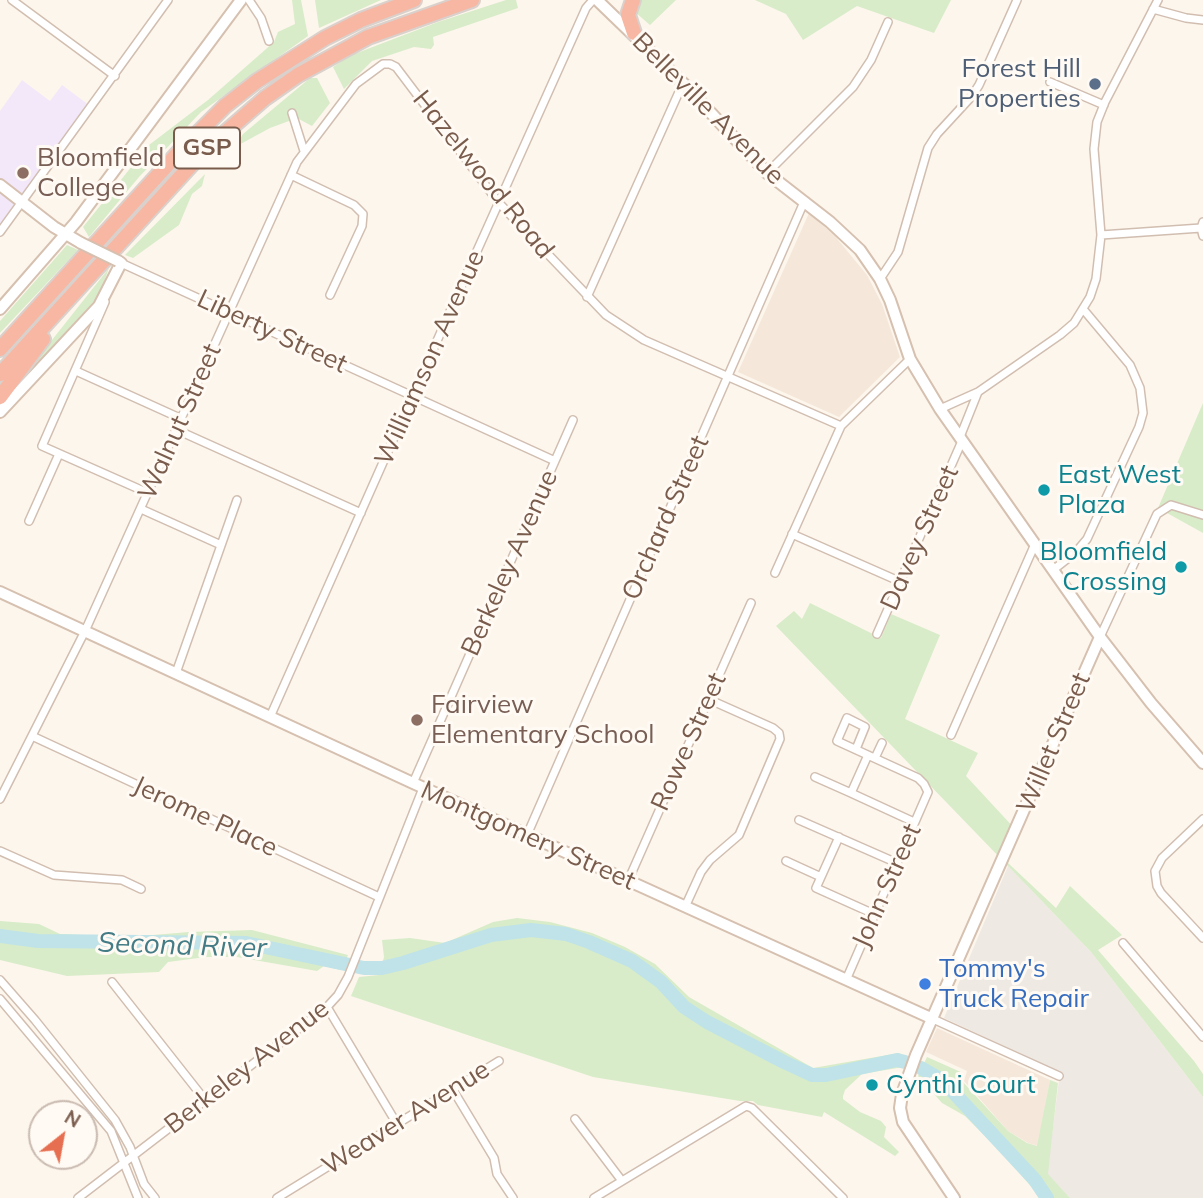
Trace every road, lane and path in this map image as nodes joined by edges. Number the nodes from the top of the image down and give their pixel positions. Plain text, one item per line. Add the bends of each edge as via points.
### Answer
1 (12, 0) edge
2 (168, 0) edge
3 (241, 0) edge
4 (249, 0) edge
5 (414, 0) edge
6 (472, 0) edge
7 (595, 0) edge
8 (633, 0) edge
9 (1017, 0) edge
10 (1158, 0) edge
11 (1153, 9) junction
12 (1203, 20) edge
13 (888, 22) dead end
14 (634, 33) junction
15 (269, 41) dead end
16 (383, 64) joint
17 (115, 76) junction
18 (1050, 82) dead end
19 (683, 83) junction
20 (1104, 105) junction
21 (292, 113) dead end
22 (304, 150) junction
23 (767, 173) junction
24 (291, 175) junction
25 (0, 185) edge
26 (22, 201) junction
27 (804, 202) junction
28 (499, 203) junction
29 (1202, 229) edge
30 (0, 232) edge
31 (66, 234) junction
32 (1101, 235) junction
33 (97, 241) junction
34 (116, 260) junction
35 (880, 279) junction
36 (110, 288) junction
37 (330, 295) dead end
38 (587, 298) junction
39 (0, 309) edge
40 (1083, 309) junction
41 (229, 312) junction
42 (0, 339) edge
43 (0, 349) edge
44 (910, 359) junction
45 (76, 371) junction
46 (0, 374) edge
47 (727, 377) junction
48 (978, 393) junction
49 (413, 396) junction
50 (0, 397) edge
51 (940, 409) junction
52 (0, 412) edge
53 (182, 419) junction
54 (573, 419) dead end
55 (841, 426) junction
56 (177, 430) junction
57 (961, 439) junction
58 (59, 454) junction
59 (555, 461) junction
60 (148, 493) junction
61 (237, 500) dead end
62 (141, 509) junction
63 (361, 513) junction
64 (1203, 514) edge
65 (29, 521) dead end
66 (792, 534) junction
67 (1035, 544) junction
68 (221, 545) junction
69 (1053, 570) junction
70 (775, 573) dead end
71 (901, 582) junction
72 (0, 592) edge
73 (751, 603) dead end
74 (85, 631) junction
75 (877, 634) dead end
76 (1100, 637) junction
77 (176, 674) junction
78 (708, 699) junction
79 (270, 717) junction
80 (951, 734) dead end
81 (32, 736) junction
82 (881, 743) dead end
83 (856, 749) junction
84 (871, 756) junction
85 (1203, 763) edge
86 (815, 777) dead end
87 (418, 786) junction
88 (851, 793) junction
89 (0, 799) edge
90 (1203, 819) edge
91 (799, 820) dead end
92 (914, 822) junction
93 (527, 835) junction
94 (839, 837) junction
95 (0, 851) edge
96 (786, 861) dead end
97 (897, 863) junction
98 (821, 877) junction
99 (628, 881) junction
100 (141, 889) dead end
101 (379, 897) junction
102 (685, 907) junction
103 (874, 914) junction
104 (1203, 938) edge
105 (1123, 943) dead end
106 (0, 980) edge
107 (846, 980) junction
108 (111, 982) dead end
109 (0, 999) edge
110 (327, 1007) junction
111 (933, 1019) junction
112 (1203, 1037) edge
113 (499, 1060) dead end
114 (1059, 1076) dead end
115 (453, 1090) junction
116 (205, 1100) junction
117 (575, 1119) dead end
118 (397, 1124) junction
119 (132, 1156) junction
120 (124, 1163) junction
121 (622, 1181) junction
122 (78, 1198) edge
123 (138, 1198) edge
124 (155, 1198) edge
125 (277, 1198) edge
126 (513, 1198) edge
127 (594, 1198) edge
128 (844, 1198) edge
129 (954, 1198) edge

1 - 17 street
2 - 17 street
3 - 31 street
4 - 15 street
5 - 33 highway, GSP via 325,38 225,106
6 - 34 highway, GSP via 368,37 265,98 204,151
7 - 14 street, Belleville Avenue
7 - 28 street, Williamson Avenue via 586,8
8 - 14 highway via 628,15
9 - 35 street via 979,85 928,148 898,252
10 - 11 street
11 - 12 street
11 - 20 street
13 - 23 street via 853,87
14 - 19 street, Belleville Avenue
16 - 22 street, Walnut Street via 356,84
16 - 28 street, Hazelwood Road via 396,67
17 - 26 street
18 - 20 street
19 - 23 street, Belleville Avenue
19 - 38 street
20 - 32 street via 1094,149
21 - 22 street
22 - 24 street, Walnut Street
23 - 27 street, Belleville Avenue
24 - 37 street via 354,205 363,214 362,226
24 - 41 street, Walnut Street
25 - 26 street, Liberty Street
26 - 30 street
26 - 31 street, Liberty Street
27 - 35 street, Belleville Avenue via 847,236
27 - 47 street, Orchard Street
28 - 38 street, Hazelwood Road
28 - 49 street, Williamson Avenue
29 - 32 street
31 - 34 street, Liberty Street, bridge
31 - 39 street
32 - 40 street via 1096,279
33 - 42 highway
33 - 43 highway, GSP
34 - 36 street
34 - 41 street, Liberty Street
34 - 46 highway, GSP
34 - 50 highway
35 - 44 street, Belleville Avenue
36 - 45 street
36 - 52 street via 95,311
38 - 47 street, Hazelwood Road via 623,328
40 - 48 street via 1060,335
40 - 69 street via 1130,365 1140,388 1143,413 1087,539
41 - 49 street, Liberty Street
41 - 53 street, Walnut Street
44 - 51 street, Belleville Avenue
44 - 55 street
45 - 53 street
45 - 58 street via 42,446
47 - 55 street, Hazelwood Road
47 - 93 street, Orchard Street
48 - 51 street
48 - 57 street, Davey Street
49 - 59 street, Liberty Street
49 - 63 street, Williamson Avenue
51 - 57 street, Belleville Avenue
53 - 56 street, Walnut Street
54 - 59 street, Berkeley Avenue
55 - 66 street
56 - 60 street, Walnut Street
56 - 63 street
57 - 67 street, Belleville Avenue
57 - 71 street, Davey Street
58 - 60 street
58 - 65 street
59 - 87 street, Berkeley Avenue
60 - 62 street, Walnut Street
61 - 68 street
62 - 68 street
62 - 74 street, Walnut Street
63 - 79 street, Williamson Avenue
64 - 76 street, Willet Street via 1171,505 1157,514
66 - 70 street
66 - 71 street
67 - 69 street, Belleville Avenue
67 - 80 street
68 - 77 street
69 - 76 street, Belleville Avenue
71 - 75 street, Davey Street
72 - 74 street, Montgomery Street
73 - 78 street, Rowe Street
74 - 77 street, Montgomery Street
74 - 81 street, Walnut Street
76 - 85 street, Belleville Avenue
76 - 111 street, Willet Street
77 - 79 street, Montgomery Street
78 - 99 street, Rowe Street
78 - 102 street via 773,728 780,739 739,835 710,860
79 - 87 street, Montgomery Street
81 - 89 street, Walnut Street
81 - 101 street, Jerome Place
82 - 84 street
83 - 83 street via 837,740 847,718 865,727
83 - 84 street
84 - 88 street
84 - 92 street, John Street via 924,784 928,792
86 - 88 street
87 - 93 street, Montgomery Street
87 - 101 street, Berkeley Avenue
88 - 92 street
90 - 104 street via 1162,858 1155,871 1161,893
91 - 94 street
92 - 97 street, John Street
93 - 99 street, Montgomery Street
94 - 97 street
94 - 98 street
95 - 100 street via 54,875 122,880
96 - 98 street
97 - 103 street, John Street
98 - 103 street via 816,888
99 - 102 street, Montgomery Street
101 - 110 street, Berkeley Avenue via 356,958
102 - 107 street, Montgomery Street
103 - 107 street, John Street
105 - 112 street
106 - 119 street via 115,1120
107 - 111 street, Montgomery Street
108 - 116 street
109 - 120 street via 111,1131
110 - 116 street, Berkeley Avenue
110 - 118 street
111 - 114 street, Montgomery Street
111 - 129 street, Willet Street via 909,1072 900,1108 903,1122
113 - 115 street, Weaver Avenue
115 - 118 street, Weaver Avenue
115 - 126 street via 495,1158 497,1174
116 - 119 street, Berkeley Avenue
117 - 121 street
118 - 125 street, Weaver Avenue
119 - 120 street, Berkeley Avenue
119 - 124 street
120 - 122 street, Berkeley Avenue
120 - 123 street
121 - 127 street
121 - 128 street via 746,1106

